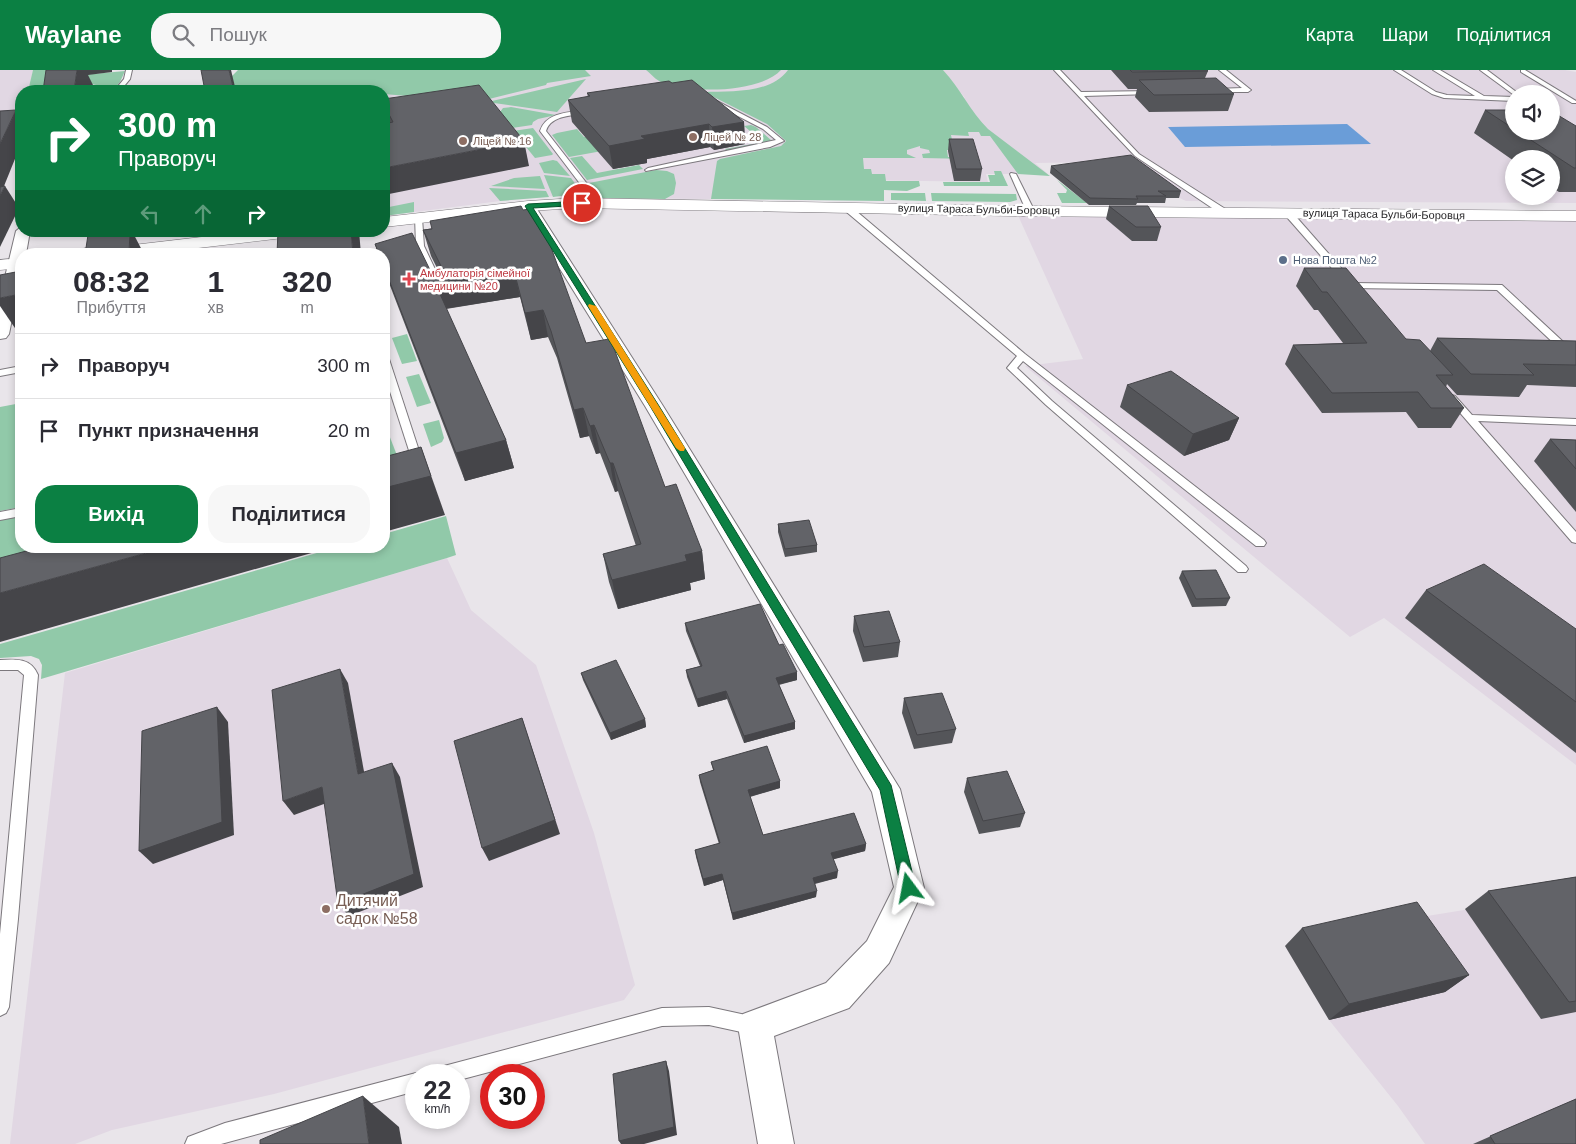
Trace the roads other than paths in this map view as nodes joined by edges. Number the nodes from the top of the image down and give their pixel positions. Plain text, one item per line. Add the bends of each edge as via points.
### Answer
1 (129, 70) edge
2 (1057, 70) edge
3 (1222, 70) edge
4 (1397, 70) edge
5 (1436, 70) edge
6 (1483, 70) edge
7 (1523, 70) edge
8 (122, 85) edge
9 (1505, 86) edge
10 (1208, 91) edge
11 (1159, 92) edge
12 (1080, 94) junction
13 (1483, 98) junction
14 (708, 99) edge
15 (1505, 99) edge
16 (1560, 100) edge
17 (1575, 102) edge
18 (599, 110) edge
19 (648, 170) dead end
20 (1013, 174) dead end
21 (582, 203) junction
22 (528, 206) junction
23 (846, 207) junction
24 (1030, 210) junction
25 (1224, 212) junction
26 (1288, 213) junction
27 (1576, 216) edge
28 (418, 218) junction
29 (390, 221) edge
30 (230, 237) edge
31 (118, 248) edge
32 (12, 264) edge
33 (1353, 286) junction
34 (444, 297) edge
35 (1365, 300) edge
36 (0, 334) edge
37 (1557, 350) edge
38 (1022, 356) junction
39 (15, 370) edge
40 (0, 373) edge
41 (390, 377) edge
42 (1445, 390) edge
43 (1470, 418) junction
44 (1576, 422) edge
45 (408, 474) edge
46 (15, 513) edge
47 (0, 516) edge
48 (1576, 539) edge
49 (1260, 543) dead end
50 (1242, 569) dead end
51 (0, 665) edge
52 (0, 1007) edge
53 (755, 1026) junction
54 (470, 1068) edge
55 (405, 1085) edge
56 (225, 1139) edge
57 (194, 1144) edge
58 (776, 1144) edge

1 - 8 lane
2 - 12 lane
3 - 10 lane via 1248,90
4 - 13 lane via 1446,97
5 - 13 lane
6 - 9 lane
7 - 17 lane
11 - 12 lane
12 - 25 lane via 1137,155
13 - 15 lane
14 - 19 lane via 765,128 780,141 770,146
16 - 17 lane
18 - 21 lane via 562,116 543,127 584,185 586,190
20 - 24 lane
21 - 22 street, вулиця Тараса Бульби-Боровця
21 - 23 street, вулиця Тараса Бульби-Боровця
22 - 28 street, вулиця Тараса Бульби-Боровця
22 - 53 street via 654,406 886,789 909,888 878,952 837,996
23 - 24 street, вулиця Тараса Бульби-Боровця
23 - 38 lane
24 - 25 street, вулиця Тараса Бульби-Боровця
25 - 26 street, вулиця Тараса Бульби-Боровця
26 - 27 street, вулиця Тараса Бульби-Боровця
26 - 33 lane
28 - 29 street, вулиця Тараса Бульби-Боровця
28 - 34 lane via 420,246
30 - 31 street
32 - 36 street
33 - 35 lane
33 - 37 lane via 1499,286 1567,350
38 - 49 lane
38 - 50 lane via 1012,368
39 - 40 lane
41 - 45 lane via 419,464 418,469
42 - 43 lane
43 - 44 lane
43 - 48 lane
46 - 47 lane
51 - 52 lane via 25,666 31,675
53 - 54 lane via 709,1016 662,1017
53 - 58 street
55 - 56 lane
56 - 57 lane

